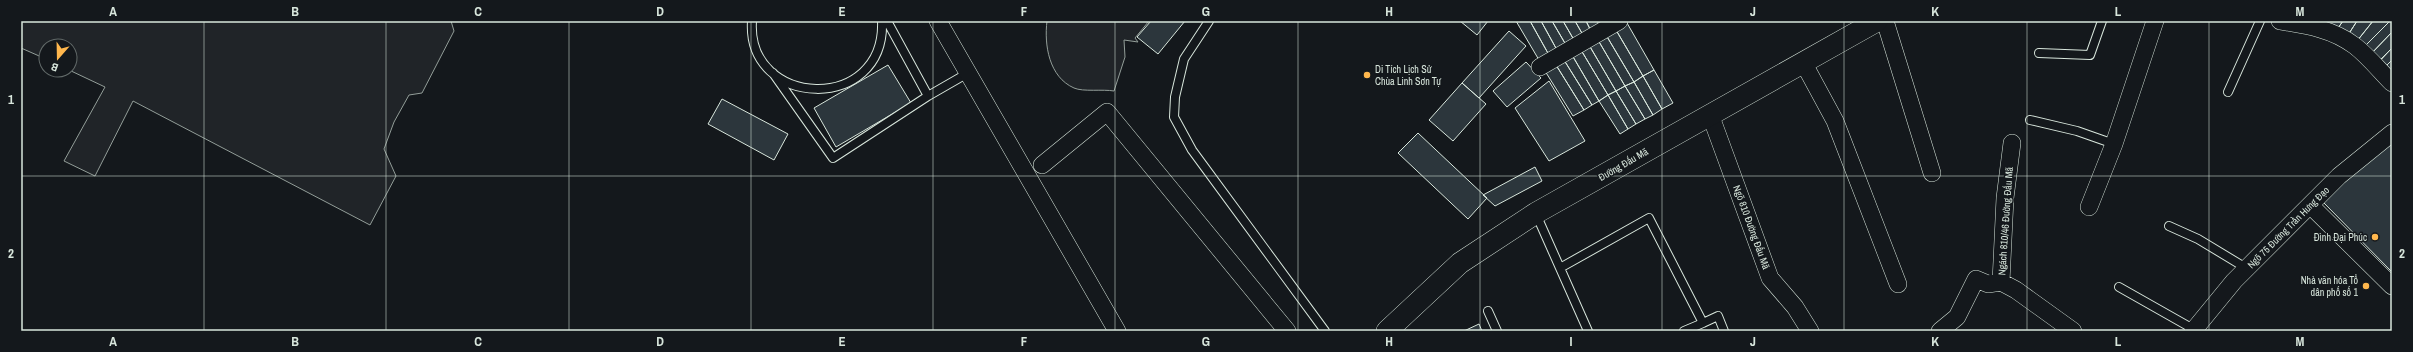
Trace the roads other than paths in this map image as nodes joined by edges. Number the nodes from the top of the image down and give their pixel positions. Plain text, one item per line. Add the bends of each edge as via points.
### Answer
1 (752, 21) edge
2 (882, 21) edge
3 (887, 21) edge
4 (938, 21) edge
5 (1209, 21) edge
6 (1619, 21) edge
7 (1877, 21) edge
8 (1885, 21) edge
9 (2102, 21) edge
10 (2155, 21) edge
11 (2260, 21) edge
12 (2280, 21) edge
13 (2038, 53) dead end
14 (1803, 62) junction
15 (1540, 67) dead end
16 (773, 73) junction
17 (968, 73) junction
18 (2392, 83) edge
19 (2228, 92) dead end
20 (928, 96) junction
21 (1710, 114) junction
22 (2030, 120) dead end
23 (2392, 133) edge
24 (2012, 143) dead end
25 (2114, 144) junction
26 (1042, 165) dead end
27 (1932, 173) dead end
28 (2310, 205) junction
29 (2089, 207) dead end
30 (1536, 214) junction
31 (2169, 226) dead end
32 (1560, 268) junction
33 (2246, 268) junction
34 (2000, 282) junction
35 (1898, 284) dead end
36 (2392, 286) edge
37 (2119, 287) dead end
38 (1488, 311) dead end
39 (1703, 323) junction
40 (2194, 330) edge
41 (1117, 331) edge
42 (1287, 331) edge
43 (1326, 331) edge
44 (1387, 331) edge
45 (1497, 331) edge
46 (1588, 331) edge
47 (1684, 331) edge
48 (1724, 331) edge
49 (1810, 331) edge
50 (1940, 331) edge
51 (2073, 331) edge

1 - 16 lane via 758,51
2 - 16 lane via 881,40 872,61 865,70 847,83 825,90 814,90 792,85
3 - 20 lane
4 - 17 street
5 - 43 lane via 1184,59 1175,97 1174,117 1192,150
6 - 15 street
7 - 14 street, Đường Đấu Mã
8 - 27 street
9 - 13 lane via 2090,55
10 - 25 street
11 - 19 lane
12 - 18 street via 2322,29 2344,38 2356,46
14 - 21 street, Đường Đấu Mã
14 - 35 street via 1835,121
16 - 20 lane via 833,158
17 - 20 lane
17 - 41 street
21 - 30 street, Đường Đấu Mã
21 - 49 street, Ngõ 810 Đường Đấu Mã via 1770,278 1795,307
22 - 25 lane via 2077,131
23 - 28 street, Ngõ 75 Đường Trần Hưng Đạo via 2339,176
24 - 34 street, Ngách 810/46 Đường Đấu Mã via 2005,198
25 - 29 street
26 - 42 street via 1107,112
28 - 33 street, Ngõ 75 Đường Trần Hưng Đạo
28 - 36 street
30 - 32 lane
30 - 44 street, Đường Đấu Mã via 1460,263
31 - 33 lane via 2198,239
32 - 39 lane via 1649,218
32 - 46 lane
33 - 40 street, Ngõ 75 Đường Trần Hưng Đạo
34 - 50 street, Ngách 810/46 Đường Đấu Mã via 1988,284 1976,279 1957,317
34 - 51 street via 2016,290
37 - 40 lane
38 - 45 lane
39 - 47 lane
39 - 48 lane via 1718,316

